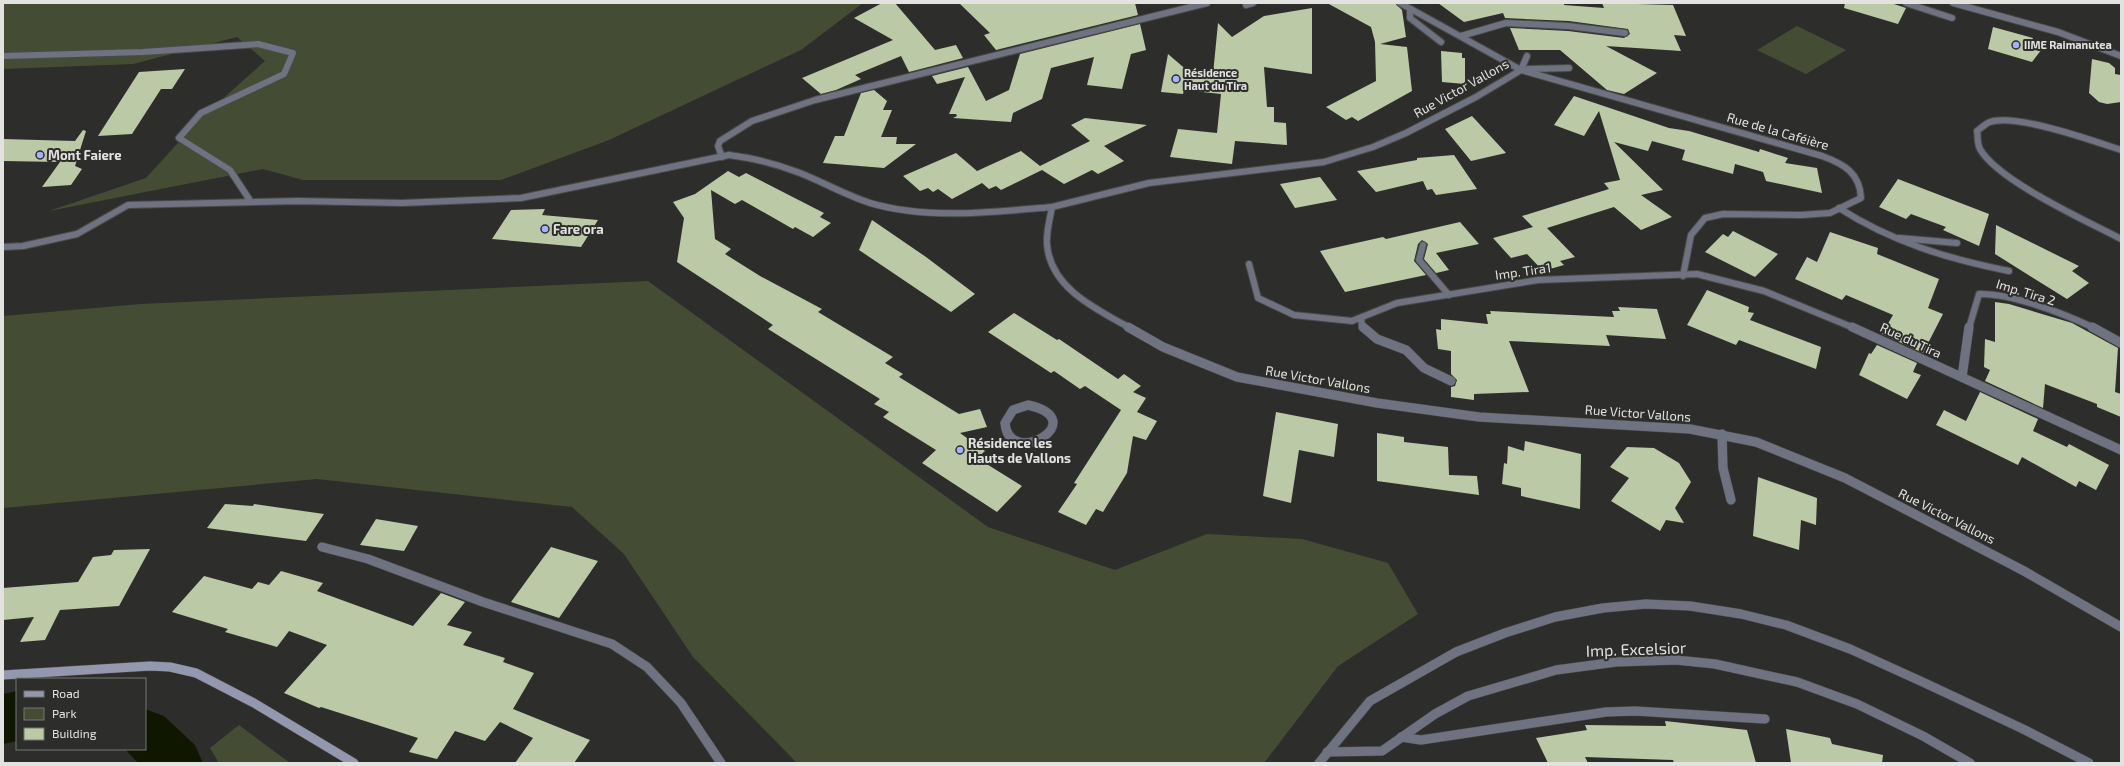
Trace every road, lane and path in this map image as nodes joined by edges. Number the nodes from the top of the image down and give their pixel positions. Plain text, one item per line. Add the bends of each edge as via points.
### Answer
1 (1208, 3) edge
2 (1400, 3) edge
3 (1906, 3) edge
4 (1953, 3) edge
5 (1410, 9) junction
6 (1952, 18) dead end
7 (1625, 33) dead end
8 (1461, 36) junction
9 (1441, 42) dead end
10 (3, 56) edge
11 (1527, 56) dead end
12 (2121, 56) edge
13 (1569, 68) dead end
14 (1521, 70) junction
15 (2121, 150) edge
16 (722, 157) junction
17 (251, 202) junction
18 (1052, 207) junction
19 (1839, 208) junction
20 (1892, 237) junction
21 (2121, 239) edge
22 (1957, 243) dead end
23 (1423, 246) dead end
24 (3, 247) edge
25 (1249, 264) dead end
26 (2009, 271) dead end
27 (1683, 276) junction
28 (1449, 295) junction
29 (1361, 318) junction
30 (2121, 343) edge
31 (1962, 377) junction
32 (1451, 381) dead end
33 (1722, 434) junction
34 (1019, 441) joint
35 (2121, 450) edge
36 (1731, 500) dead end
37 (322, 547) dead end
38 (2121, 626) edge
39 (3, 675) edge
40 (1765, 719) dead end
41 (1401, 737) junction
42 (1327, 752) junction
43 (354, 763) edge
44 (721, 763) edge
45 (1319, 763) edge
46 (1970, 763) edge
47 (2089, 763) edge

1 - 16 street via 862,87 778,111 752,121 720,141 718,146
2 - 5 street
3 - 6 street
4 - 12 street via 2058,32
5 - 8 street
5 - 9 street via 1410,18
7 - 8 street via 1568,26 1506,23
8 - 14 street
10 - 17 street via 143,52 258,44 293,53 284,74 201,113 179,138 230,170
11 - 14 street
13 - 14 street
14 - 18 street, Rue Victor Vallons via 1476,97 1406,133 1331,160 1293,167 1149,183
14 - 19 street, Rue de la Caféière via 1832,159 1856,176 1862,188 1861,198
15 - 21 street via 2074,135 2016,123 1991,122 1977,131 1979,147 1997,168 2024,186
16 - 17 street via 521,198 402,203
16 - 18 street via 746,157 766,162 790,169 871,203 906,210 955,212
17 - 24 street via 128,205 77,234 23,246
18 - 33 street, Rue Victor Vallons via 1047,243 1051,264 1061,279 1084,302 1163,348 1237,377 1377,403 1479,417 1636,425
19 - 20 street via 1864,224
19 - 27 street, Rue de la Caféière via 1830,213 1723,214 1705,218 1691,235
20 - 22 street
20 - 26 street via 1924,252
23 - 28 street via 1419,260
25 - 29 street, Imp. Tira1 via 1258,298 1294,315 1352,321
27 - 28 street, Imp. Tira1 via 1551,278
27 - 31 street, Rue du Tira via 1697,274 1764,291 1837,320
28 - 29 street, Imp. Tira1 via 1397,303
29 - 32 street via 1362,326 1377,339 1406,350 1424,368
30 - 31 street, Imp. Tira 2 via 2080,322 1999,295 1983,293 1979,294 1964,342
31 - 35 street, Rue du Tira
33 - 36 street via 1723,468
33 - 38 street, Rue Victor Vallons via 1756,442 1845,478 2024,571
34 - 34 street via 1034,442 1046,437 1053,424 1051,415 1035,405 1017,407 1009,413 1005,428 1008,434
37 - 44 street via 368,559 484,602 612,644 647,668 682,704
39 - 43 main road via 150,666 170,667 196,673 254,703
40 - 41 street via 1635,711 1606,712 1420,740
41 - 42 street, Imp. Excelsior via 1382,751
41 - 46 street, Imp. Excelsior via 1468,696 1556,670 1616,662 1676,660 1730,666 1797,682 1857,704 1923,736
42 - 45 street
42 - 47 street via 1370,701 1456,652 1555,617 1603,608 1646,604 1690,606 1741,614 1786,625 1850,649 1927,684

